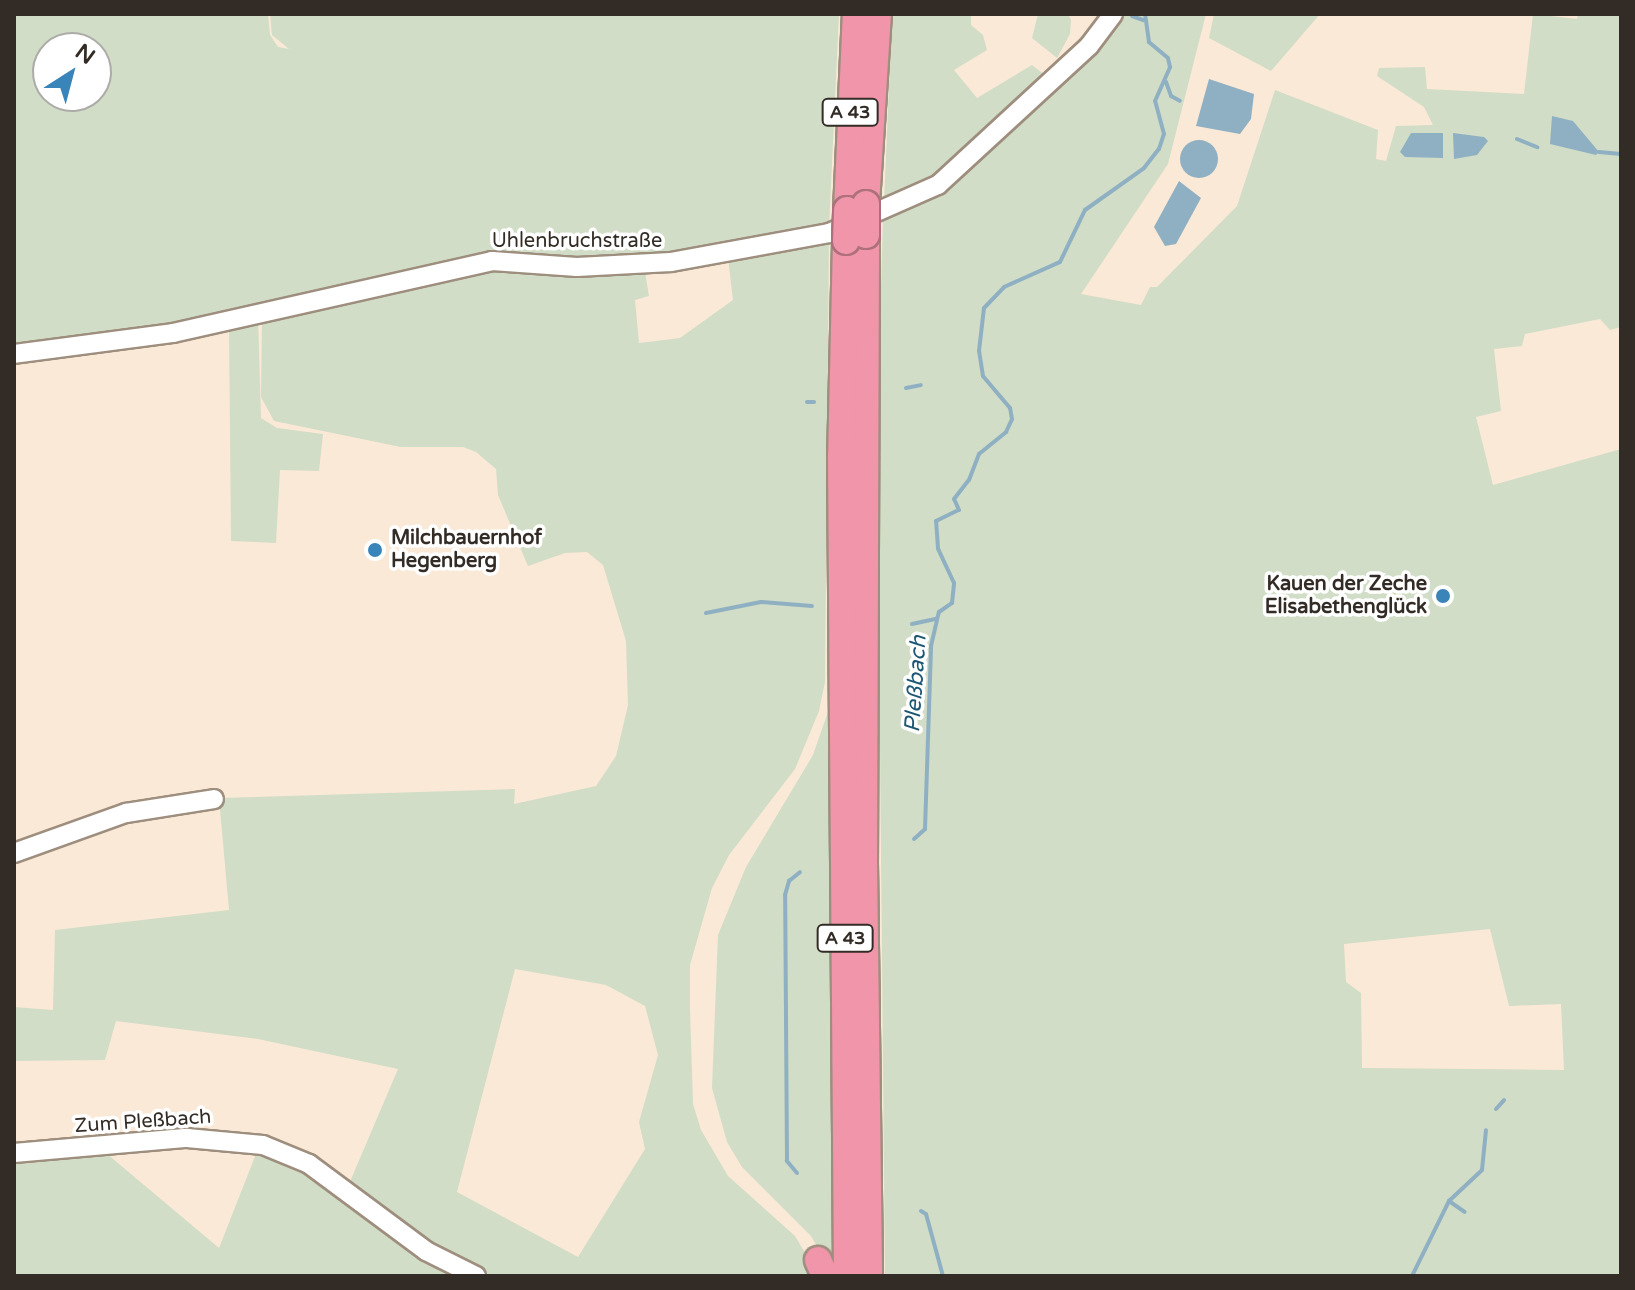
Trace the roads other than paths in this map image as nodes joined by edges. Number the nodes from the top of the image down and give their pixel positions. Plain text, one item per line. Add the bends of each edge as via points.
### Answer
1 (856, 14) edge
2 (878, 14) edge
3 (1113, 14) edge
4 (857, 207) junction
5 (856, 238) junction
6 (14, 354) edge
7 (842, 601) junction
8 (825, 699) dead end
9 (214, 799) dead end
10 (14, 853) edge
11 (14, 1153) edge
12 (476, 1276) edge
13 (847, 1276) edge
14 (869, 1276) edge

1 - 4 highway, A 43
2 - 4 highway, A 43
3 - 6 street, Uhlenbruchstraße via 1089,46 938,185 829,233 671,262 577,267 492,261 173,333
4 - 5 highway, A 43, bridge
5 - 7 highway, A 43
5 - 14 highway, A 43
7 - 8 highway
7 - 13 highway, A 43
9 - 10 street via 126,813
11 - 12 street, Zum Pleßbach via 198,1137 263,1145 309,1164 426,1251

